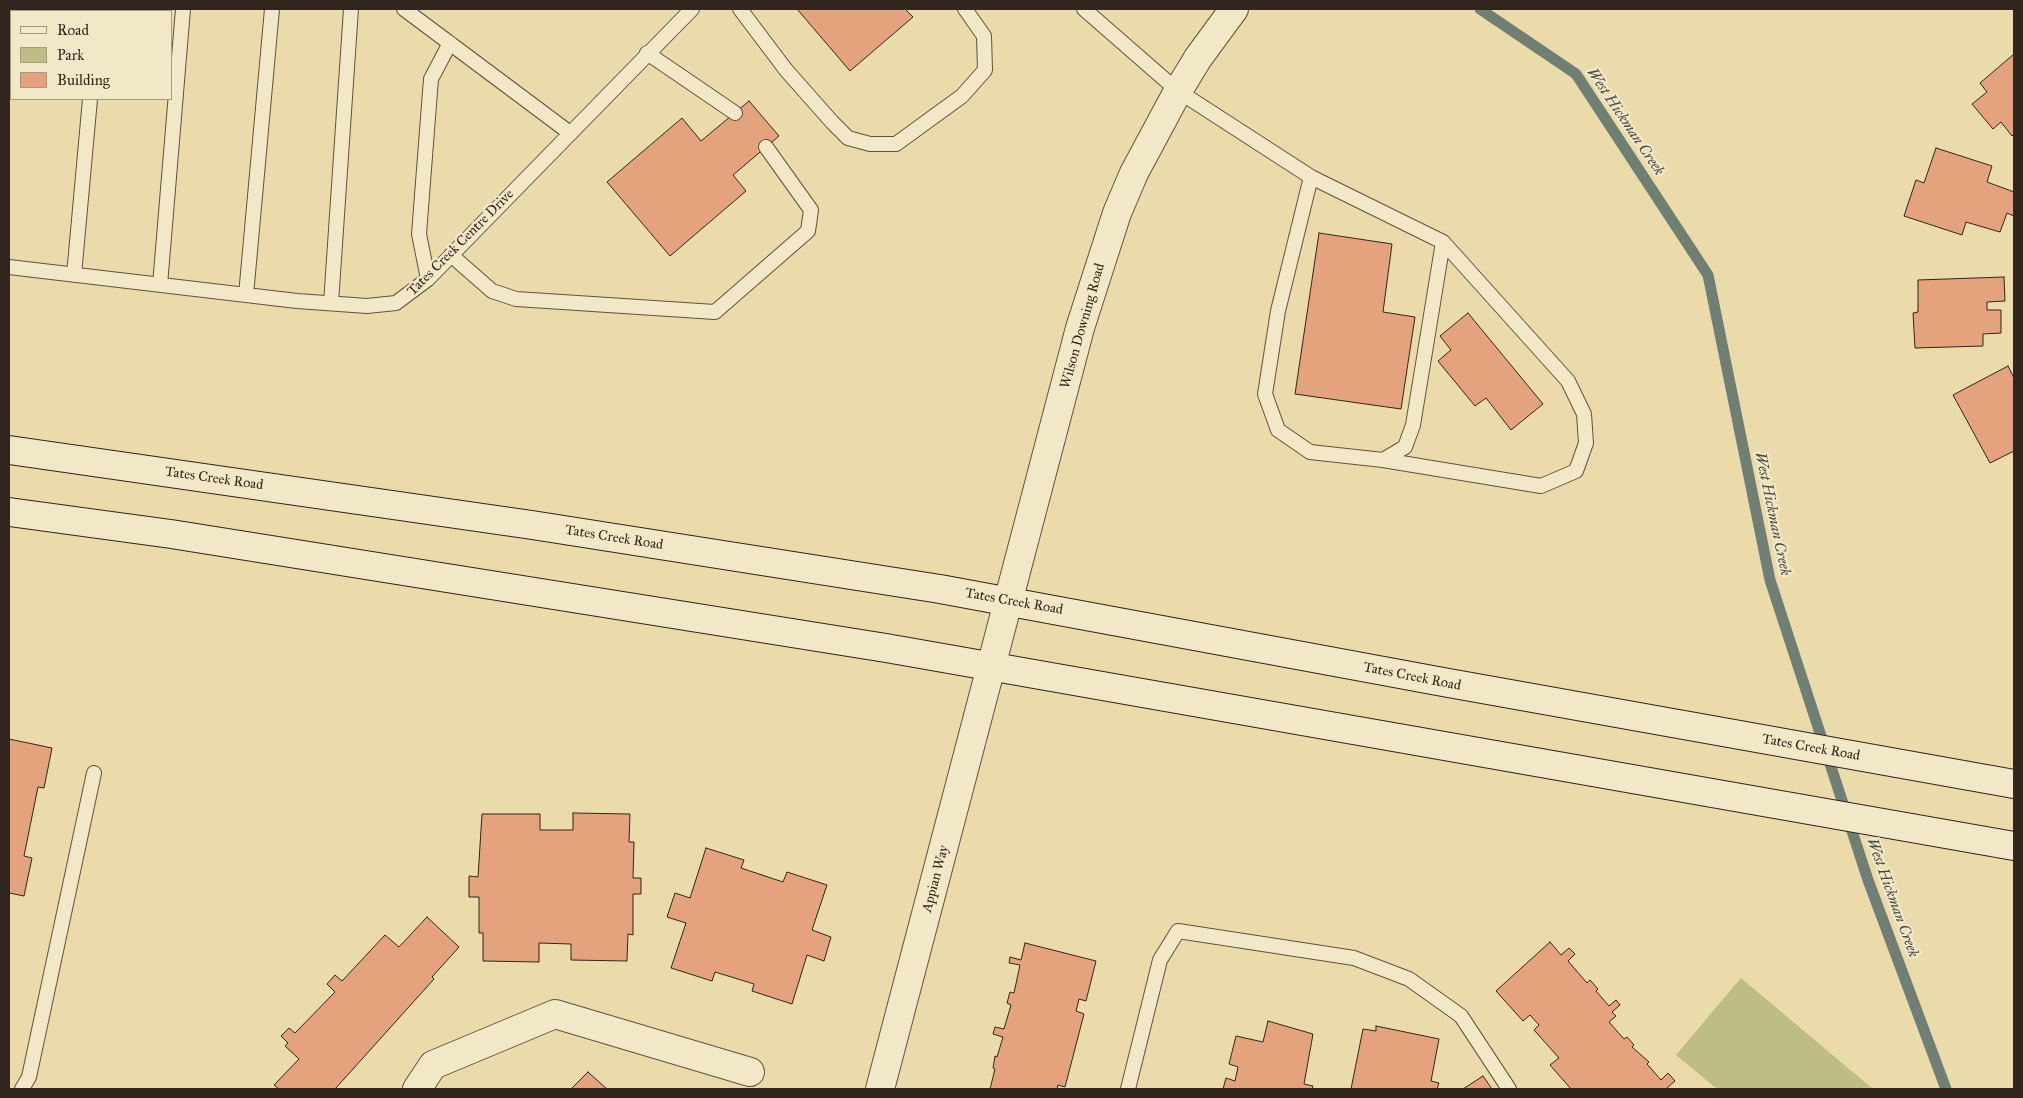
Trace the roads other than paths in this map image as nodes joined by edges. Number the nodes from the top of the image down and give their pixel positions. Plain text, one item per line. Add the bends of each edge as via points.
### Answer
1 (183, 9) edge
2 (272, 9) edge
3 (351, 9) edge
4 (404, 9) edge
5 (692, 9) edge
6 (740, 9) edge
7 (966, 9) edge
8 (1084, 9) edge
9 (1234, 9) edge
10 (10, 23) edge
11 (9, 37) edge
12 (450, 43) junction
13 (647, 53) junction
14 (1178, 91) junction
15 (90, 100) edge
16 (735, 112) dead end
17 (570, 132) junction
18 (766, 147) dead end
19 (1310, 177) junction
20 (1443, 242) junction
21 (451, 255) junction
22 (9, 267) edge
23 (74, 275) junction
24 (428, 279) junction
25 (160, 285) junction
26 (246, 295) junction
27 (331, 303) junction
28 (9, 450) edge
29 (1383, 460) junction
30 (9, 512) edge
31 (1010, 601) junction
32 (992, 668) junction
33 (94, 773) dead end
34 (2014, 784) edge
35 (2014, 846) edge
36 (750, 1072) dead end
37 (22, 1089) edge
38 (417, 1089) edge
39 (880, 1089) edge
40 (1128, 1089) edge
41 (1509, 1089) edge

1 - 25 lane
2 - 26 lane
3 - 27 lane
4 - 12 lane
5 - 13 lane, Tates Creek Centre Drive
6 - 7 lane via 786,70 832,122 848,138 870,144 896,144 962,96 984,70 984,36
8 - 14 lane
9 - 14 main road, Wilson Downing Road
10 - 11 lane
12 - 17 lane
12 - 24 lane via 431,79 419,234
13 - 16 lane
13 - 17 lane, Tates Creek Centre Drive
14 - 19 lane
14 - 31 main road, Wilson Downing Road via 1134,173 1117,213 1080,328
15 - 23 lane
17 - 21 lane, Tates Creek Centre Drive
18 - 21 lane via 811,210 808,231 715,312 516,299 492,291
19 - 20 lane
19 - 29 lane via 1278,311 1265,394 1278,430 1310,452
20 - 29 lane via 1413,425 1405,447
20 - 29 lane via 1568,380 1584,414 1586,443 1576,471 1541,486
21 - 24 lane, Tates Creek Centre Drive
22 - 23 lane, Tates Creek Centre Drive
23 - 25 lane, Tates Creek Centre Drive
24 - 27 lane, Tates Creek Centre Drive via 396,303 367,306
25 - 26 lane, Tates Creek Centre Drive
26 - 27 lane, Tates Creek Centre Drive
28 - 31 main road, Tates Creek Road via 522,524
30 - 32 main road via 181,536 886,648
31 - 32 main road, Wilson Downing Road
31 - 34 main road, Tates Creek Road
32 - 35 main road
32 - 39 main road, Appian Way
33 - 37 lane via 29,1077
36 - 38 main road via 555,1014 434,1065
40 - 41 lane via 1160,960 1178,931 1354,958 1409,979 1460,1016

